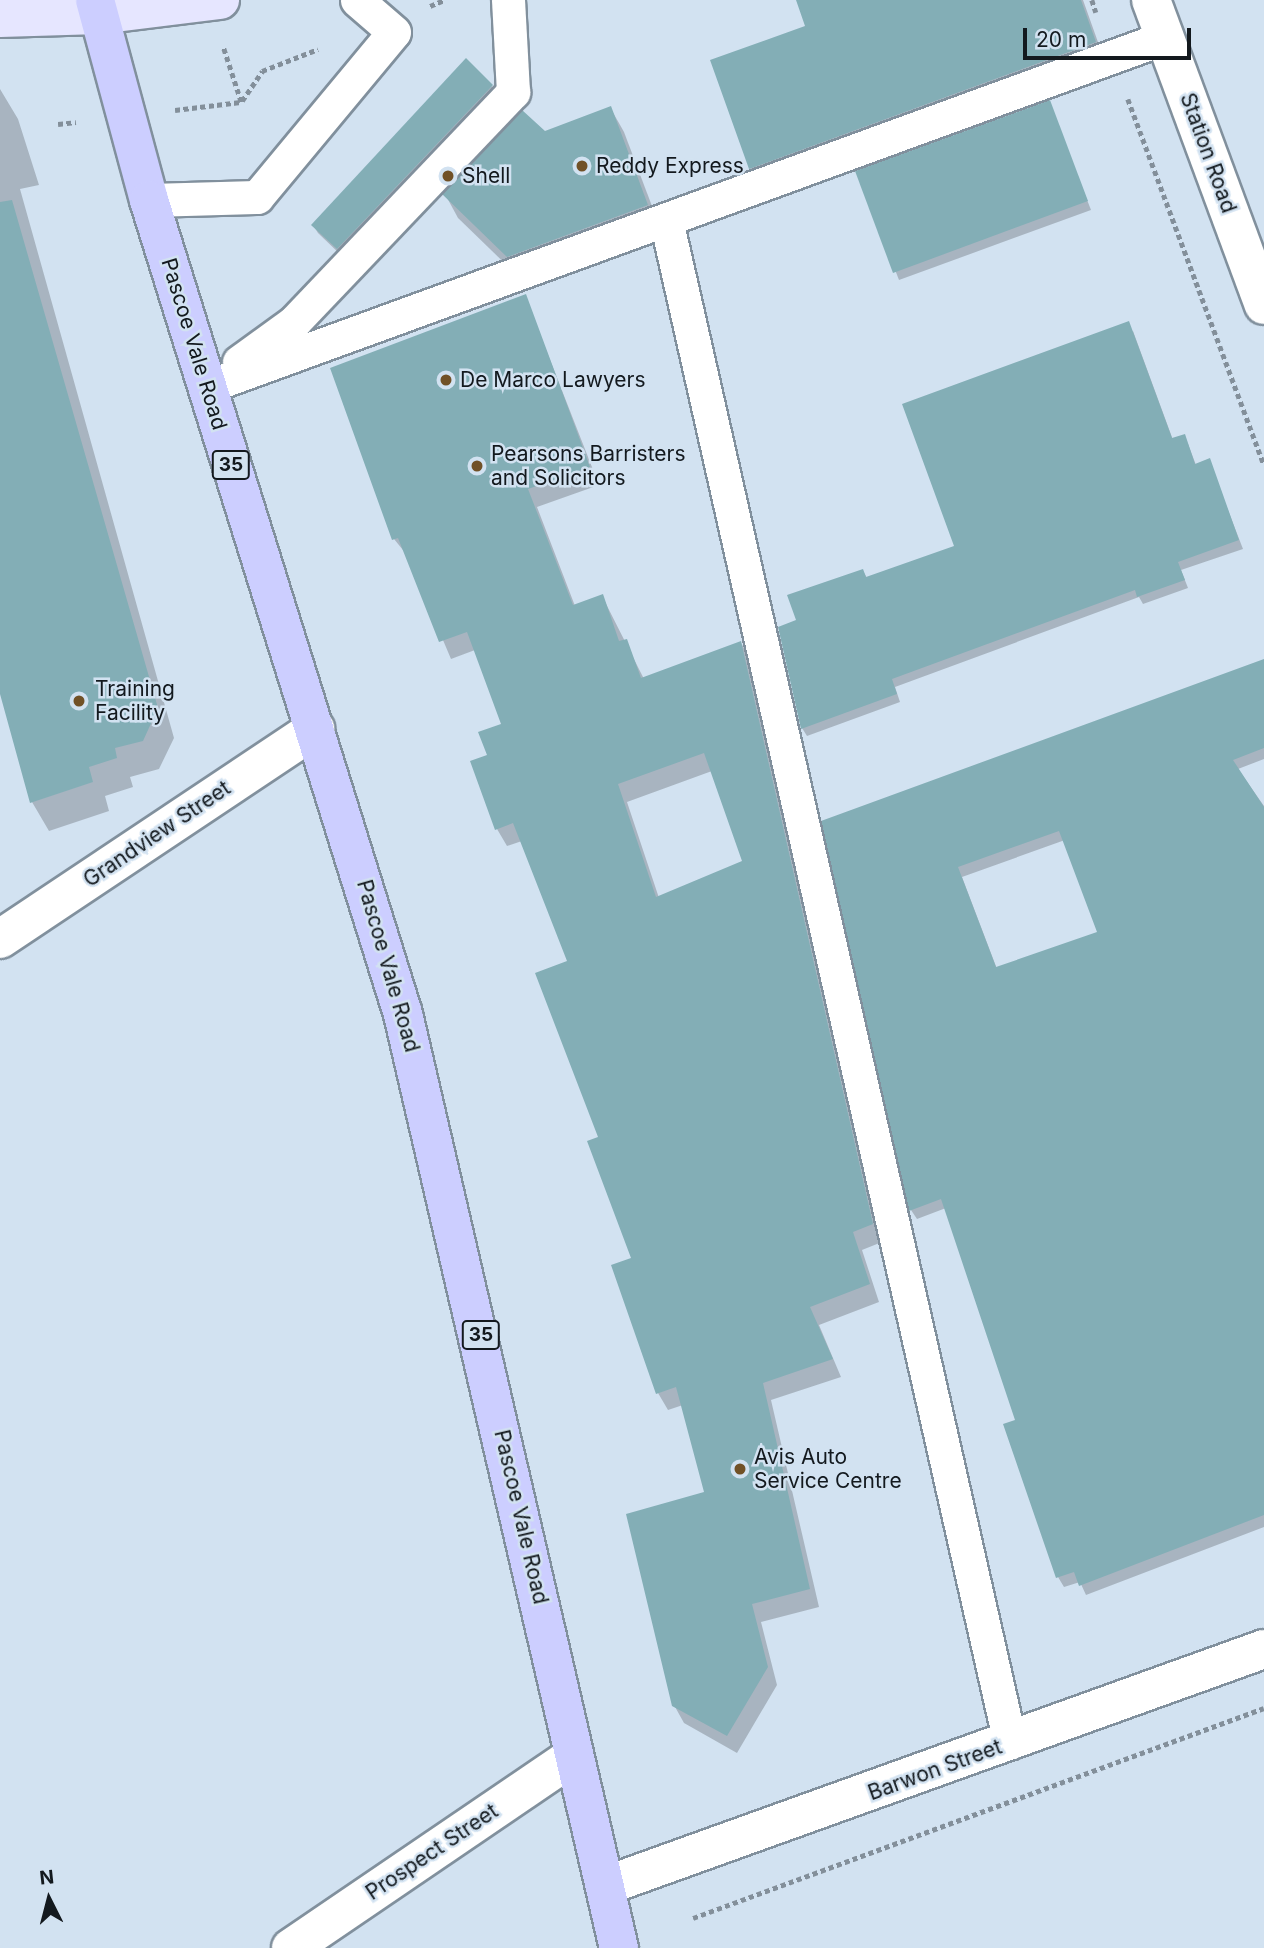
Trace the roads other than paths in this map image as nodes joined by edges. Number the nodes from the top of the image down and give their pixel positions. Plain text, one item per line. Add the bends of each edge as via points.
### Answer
1 (357, 0) edge
2 (508, 0) edge
3 (1152, 0) edge
4 (214, 1) edge
5 (97, 7) edge
6 (0, 18) edge
7 (1166, 37) junction
8 (149, 200) junction
9 (666, 220) junction
10 (1264, 305) edge
11 (206, 387) junction
12 (315, 729) junction
13 (0, 939) edge
14 (1264, 1649) edge
15 (1010, 1743) junction
16 (574, 1756) junction
17 (605, 1886) junction
18 (291, 1948) edge
19 (619, 1948) edge

1 - 8 lane via 394,32 257,197
2 - 11 lane via 513,92 294,322
3 - 7 street, Station Road
4 - 5 main road
5 - 6 main road
5 - 8 main road, Pascoe Vale Road / 35
7 - 9 lane
7 - 10 street, Station Road
8 - 11 main road, Pascoe Vale Road / 35
9 - 11 lane
9 - 15 lane
11 - 12 main road, Pascoe Vale Road / 35
12 - 13 street, Grandview Street
12 - 16 main road, Pascoe Vale Road / 35 via 403,1014
14 - 15 street, Barwon Street
15 - 17 street, Barwon Street
16 - 17 main road, Pascoe Vale Road / 35
16 - 18 street, Prospect Street
17 - 19 main road, Pascoe Vale Road / 35

